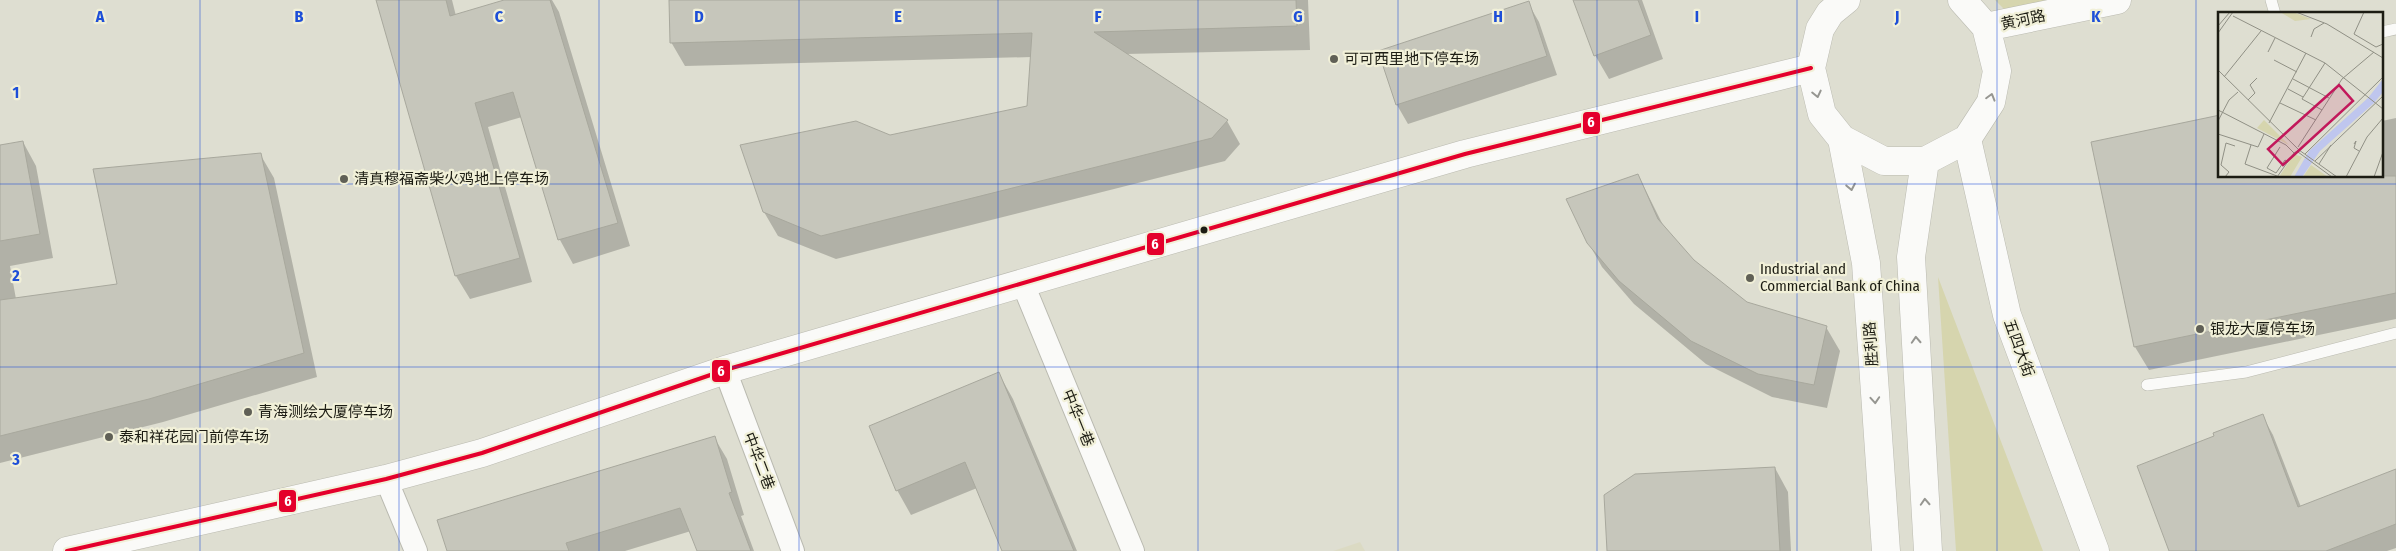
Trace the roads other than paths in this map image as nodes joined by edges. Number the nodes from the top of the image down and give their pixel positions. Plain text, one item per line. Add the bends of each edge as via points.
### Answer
1 (1962, 0) edge
2 (2117, 0) edge
3 (1844, 1) edge
4 (1986, 27) junction
5 (1811, 68) junction
6 (1842, 139) junction
7 (1967, 139) junction
8 (1925, 161) junction
9 (1023, 284) junction
10 (2396, 333) edge
11 (725, 370) junction
12 (2147, 385) dead end
13 (386, 479) junction
14 (67, 551) edge
15 (416, 551) edge
16 (793, 551) edge
17 (1133, 551) edge
18 (1886, 551) edge
19 (1928, 551) edge
20 (2095, 551) edge

1 - 4 main road
2 - 4 main road, 黄河路
3 - 5 main road via 1830,13 1820,29
7 -> 4 main road via 1991,102 1997,71
5 -> 6 main road via 1822,114
5 - 9 main road via 1464,154
6 - 8 main road via 1884,161
6 -> 18 main road, 胜利路 via 1866,263
7 - 8 main road
7 - 20 main road, 五四大街 via 2007,315
19 -> 8 main road via 1911,257
9 - 11 main road
9 - 17 street, 中华一巷
10 - 12 lane via 2246,372
11 - 13 main road via 482,453
11 - 16 street, 中华二巷
13 - 14 main road
13 - 15 street

